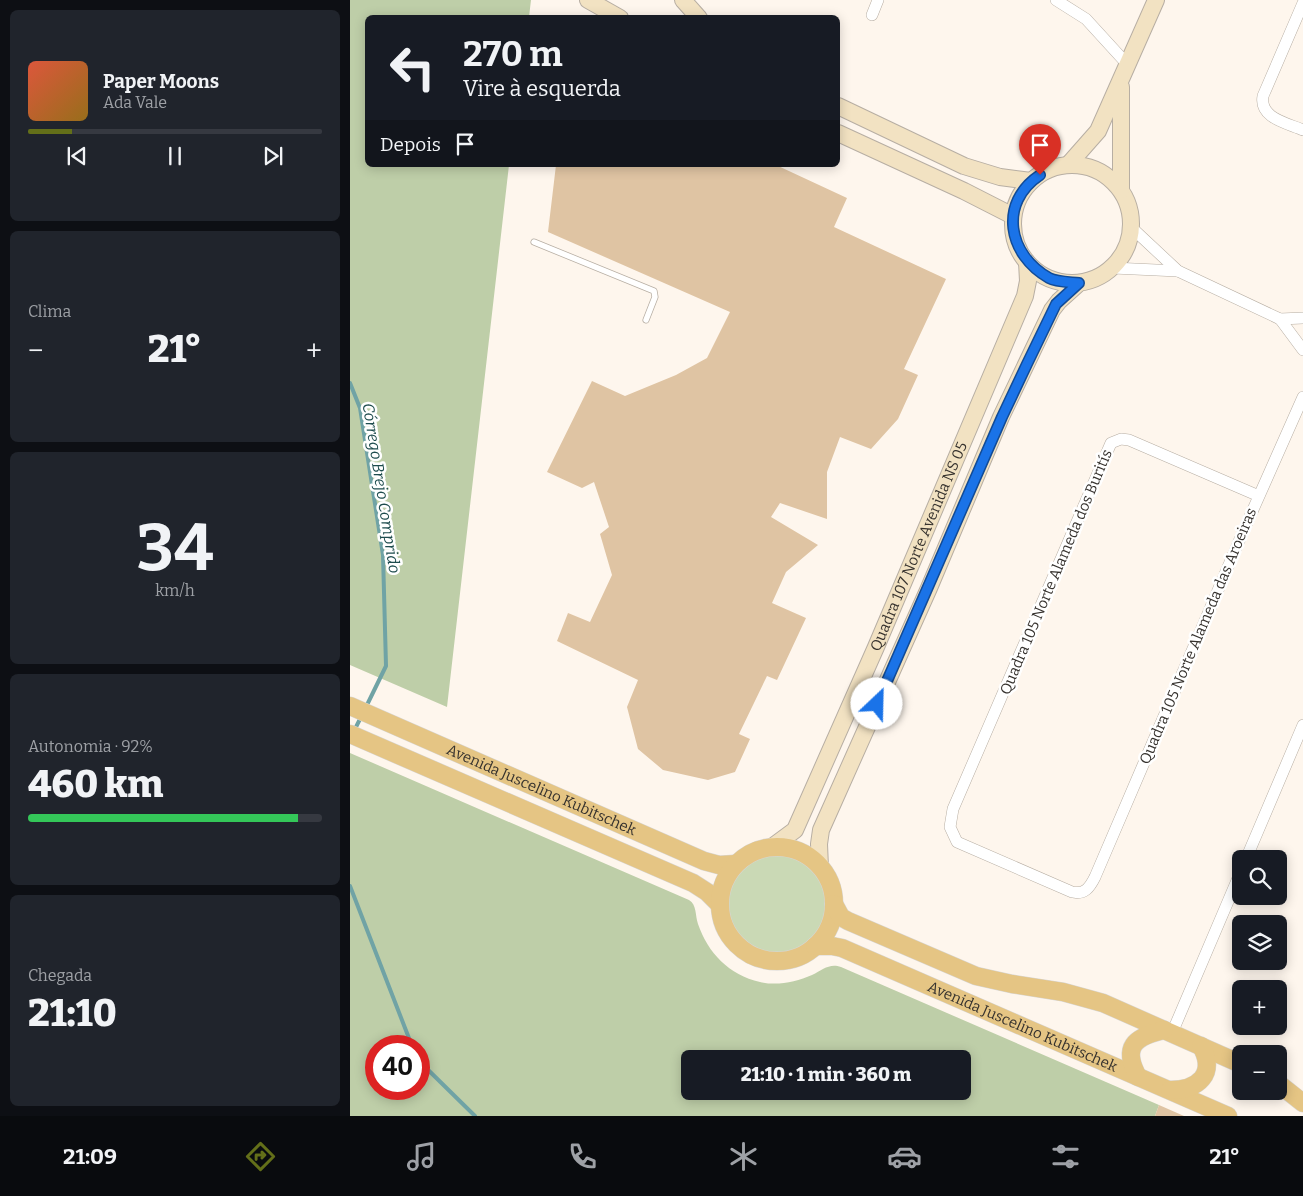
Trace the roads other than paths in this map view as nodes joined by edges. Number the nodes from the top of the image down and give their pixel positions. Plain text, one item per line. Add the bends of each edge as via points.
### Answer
1 (588, 0) edge
2 (683, 0) edge
3 (878, 0) edge
4 (1056, 0) edge
5 (1156, 0) edge
6 (1303, 2) edge
7 (615, 15) edge
8 (696, 15) edge
9 (872, 15) dead end
10 (1128, 65) junction
11 (1121, 82) junction
12 (840, 107) edge
13 (1303, 130) edge
14 (840, 134) edge
15 (1068, 165) junction
16 (1031, 181) junction
17 (1121, 190) junction
18 (1013, 216) junction
19 (1132, 228) junction
20 (534, 242) dead end
21 (1027, 262) junction
22 (1113, 268) junction
23 (1178, 271) junction
24 (1079, 283) junction
25 (1303, 318) edge
26 (1280, 319) junction
27 (646, 320) dead end
28 (1303, 350) edge
29 (1303, 397) edge
30 (1259, 496) junction
31 (350, 706) edge
32 (1303, 725) edge
33 (350, 734) edge
34 (772, 847) junction
35 (1250, 850) edge
36 (735, 864) junction
37 (820, 867) junction
38 (1095, 877) joint
39 (1232, 891) edge
40 (719, 904) junction
41 (834, 904) junction
42 (815, 946) junction
43 (1168, 1031) junction
44 (1201, 1046) junction
45 (1232, 1060) edge
46 (1138, 1077) junction
47 (1167, 1089) junction
48 (1287, 1090) edge
49 (1303, 1103) edge
50 (1228, 1116) edge

1 - 7 street
2 - 8 street
3 - 9 street
4 - 10 street via 1086,19
5 - 10 street
6 - 13 street via 1262,103 1262,108 1270,115
10 - 11 street
11 - 15 street via 1098,131
11 - 17 street
12 - 16 street via 964,166 1000,177
14 - 18 street
15 - 16 street via 1048,170
15 - 17 street via 1088,167 1106,176
16 - 18 street via 1019,197
17 - 19 street via 1130,208
18 - 21 street via 1013,233
19 - 22 street via 1126,250
19 - 23 street
20 - 27 lane via 654,292
21 - 24 street via 1050,279
21 - 34 street, Quadra 107 Norte Avenida NS 05 via 1025,296 876,647 795,830
22 - 23 street
22 - 24 street via 1097,278
23 - 26 street
24 - 37 street, Quadra 107 Norte Avenida NS 05 via 1052,310 1002,417 821,830
25 - 26 street
26 - 28 street
29 - 30 street, Quadra 105 Norte Alameda das Aroeiras
30 - 38 street, Quadra 105 Norte Alameda das Aroeiras
30 - 38 street, Quadra 105 Norte Alameda dos Buritís via 1129,440 1112,443 949,820 953,837 962,845 1072,892 1085,891
31 - 36 main road, Avenida Juscelino Kubitschek via 704,861 719,865
32 - 35 street
33 - 40 main road, Avenida Juscelino Kubitschek via 693,883
34 - 36 main road via 752,852
34 - 37 main road via 799,851
36 - 40 main road via 723,884
37 - 41 main road via 830,883
39 - 43 street
40 - 42 main road via 726,931 751,955 766,960 784,960 802,955
41 - 42 main road via 830,926
41 - 43 main road, Avenida Juscelino Kubitschek via 845,920 976,976 1084,996
42 - 46 main road, Avenida Juscelino Kubitschek via 842,948
43 - 44 main road, Avenida Juscelino Kubitschek
43 - 46 main road via 1144,1035 1134,1044 1131,1058
44 - 45 main road, Avenida Juscelino Kubitschek
44 - 47 main road via 1207,1064 1202,1078 1192,1087
46 - 47 main road, Avenida Juscelino Kubitschek
47 - 50 main road, Avenida Juscelino Kubitschek
48 - 49 main road

